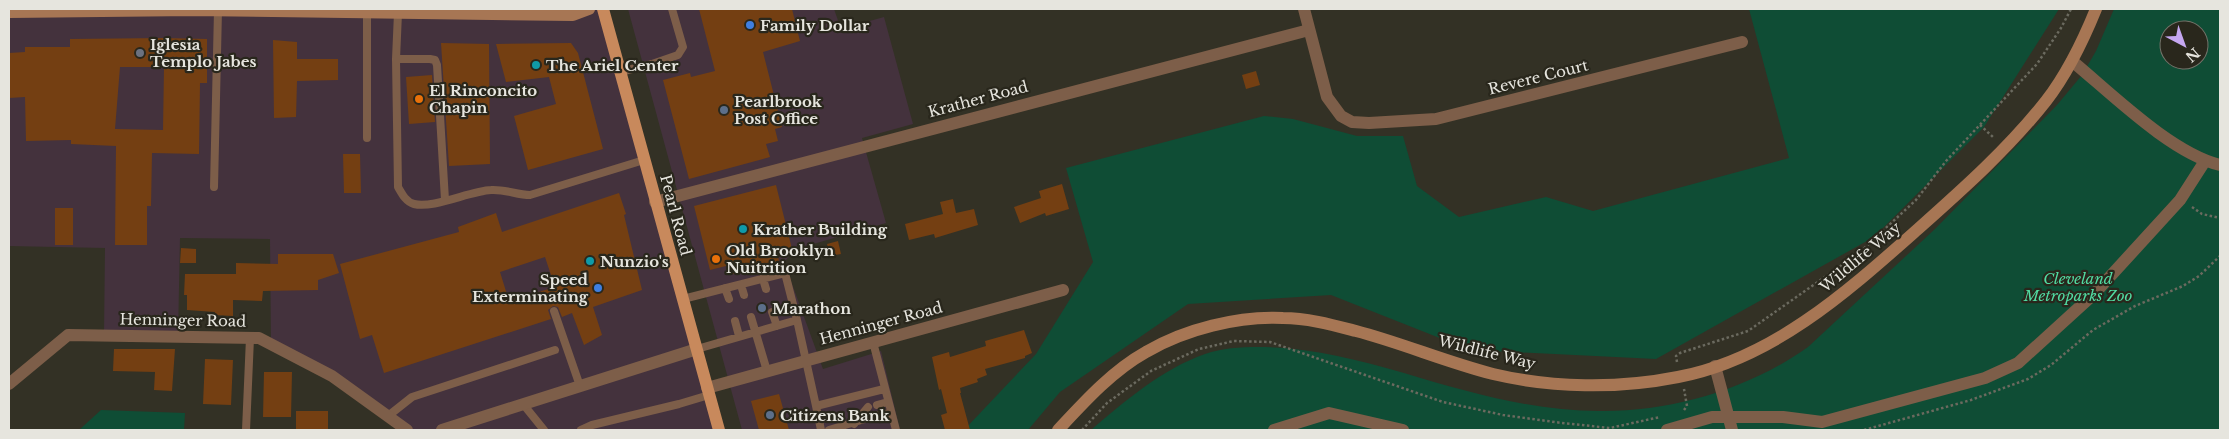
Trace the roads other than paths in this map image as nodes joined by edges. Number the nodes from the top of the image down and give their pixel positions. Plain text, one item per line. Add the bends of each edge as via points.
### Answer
1 (194, 9) edge
2 (589, 9) edge
3 (603, 9) edge
4 (672, 9) edge
5 (1304, 9) edge
6 (2096, 9) edge
7 (218, 10) junction
8 (13, 11) edge
9 (360, 11) edge
10 (452, 11) edge
11 (398, 13) junction
12 (1309, 30) junction
13 (1742, 42) dead end
14 (396, 60) junction
15 (2072, 61) junction
16 (620, 72) junction
17 (367, 138) dead end
18 (644, 160) junction
19 (2205, 161) junction
20 (2220, 165) edge
21 (214, 187) dead end
22 (445, 200) junction
23 (655, 202) junction
24 (763, 279) junction
25 (741, 285) junction
26 (725, 288) junction
27 (766, 289) dead end
28 (1063, 290) dead end
29 (744, 295) dead end
30 (683, 299) junction
31 (729, 299) dead end
32 (554, 311) dead end
33 (772, 312) dead end
34 (751, 317) dead end
35 (797, 320) junction
36 (735, 321) dead end
37 (777, 326) junction
38 (755, 332) junction
39 (739, 336) junction
40 (250, 338) junction
41 (873, 342) junction
42 (697, 349) junction
43 (555, 350) dead end
44 (807, 361) junction
45 (1715, 366) junction
46 (767, 371) junction
47 (9, 384) edge
48 (580, 386) junction
49 (884, 389) junction
50 (708, 391) junction
51 (888, 402) junction
52 (523, 404) junction
53 (876, 405) dead end
54 (816, 406) junction
55 (868, 407) dead end
56 (891, 412) junction
57 (388, 416) junction
58 (854, 424) junction
59 (1730, 424) edge
60 (447, 429) edge
61 (246, 430) edge
62 (407, 430) edge
63 (544, 430) edge
64 (581, 430) edge
65 (719, 430) edge
66 (821, 430) edge
67 (829, 430) edge
68 (896, 430) edge
69 (1058, 430) edge
70 (1274, 430) edge
71 (1403, 430) edge
72 (1667, 430) edge

1 - 7 street
1 - 8 street
2 - 10 street via 573,15
3 - 16 main road, Pearl Road
4 - 16 lane via 683,48 678,55
5 - 12 street
6 - 15 street, Wildlife Way
7 - 9 street
7 - 21 lane
9 - 11 street
9 - 17 lane
10 - 11 street
11 - 14 lane
12 - 13 street, Revere Court via 1328,97 1342,116 1352,122 1369,123 1436,119
12 - 23 street, Krather Road
14 - 22 lane via 430,59 437,65
14 - 22 lane via 398,187 403,197 413,204
15 - 19 street via 2180,148
15 - 45 street, Wildlife Way via 2047,100 2004,148 1882,261 1800,326
16 - 18 main road, Pearl Road
18 - 22 lane via 530,195 491,190
18 - 23 main road, Pearl Road
19 - 20 street
19 - 59 street via 2180,200 2095,293 2018,363 1985,378 1822,422 1783,417
23 - 30 main road, Pearl Road
24 - 25 lane
24 - 27 lane
24 - 35 lane via 785,274
25 - 26 lane
25 - 29 lane
26 - 30 lane
26 - 31 lane
28 - 41 street, Henninger Road
30 - 42 main road, Pearl Road
32 - 48 lane
33 - 37 lane
34 - 38 lane
35 - 37 lane
35 - 44 lane
36 - 39 lane
37 - 38 lane
38 - 39 lane
38 - 46 lane
39 - 42 lane
40 - 47 street, Henninger Road via 68,335
40 - 57 street, Henninger Road via 259,338 332,376
40 - 61 lane
41 - 44 street, Henninger Road
41 - 49 lane
42 - 48 street
42 - 50 main road, Pearl Road
43 - 57 lane via 412,397
44 - 46 street, Henninger Road
44 - 54 lane
45 - 59 street
45 - 69 street, Wildlife Way via 1681,377 1642,382 1596,385 1544,382 1494,374 1323,323 1283,318 1236,321 1189,332 1145,352 1104,383
46 - 50 street, Henninger Road
48 - 52 street
49 - 51 lane
49 - 54 lane
50 - 64 lane via 679,404
50 - 65 main road, Pearl Road
51 - 53 lane
51 - 56 lane
52 - 60 street
52 - 63 lane
54 - 66 lane
55 - 58 lane
56 - 58 lane
56 - 68 lane
57 - 62 street, Henninger Road
58 - 67 lane
59 - 72 street via 1712,417
70 - 71 street via 1329,413

